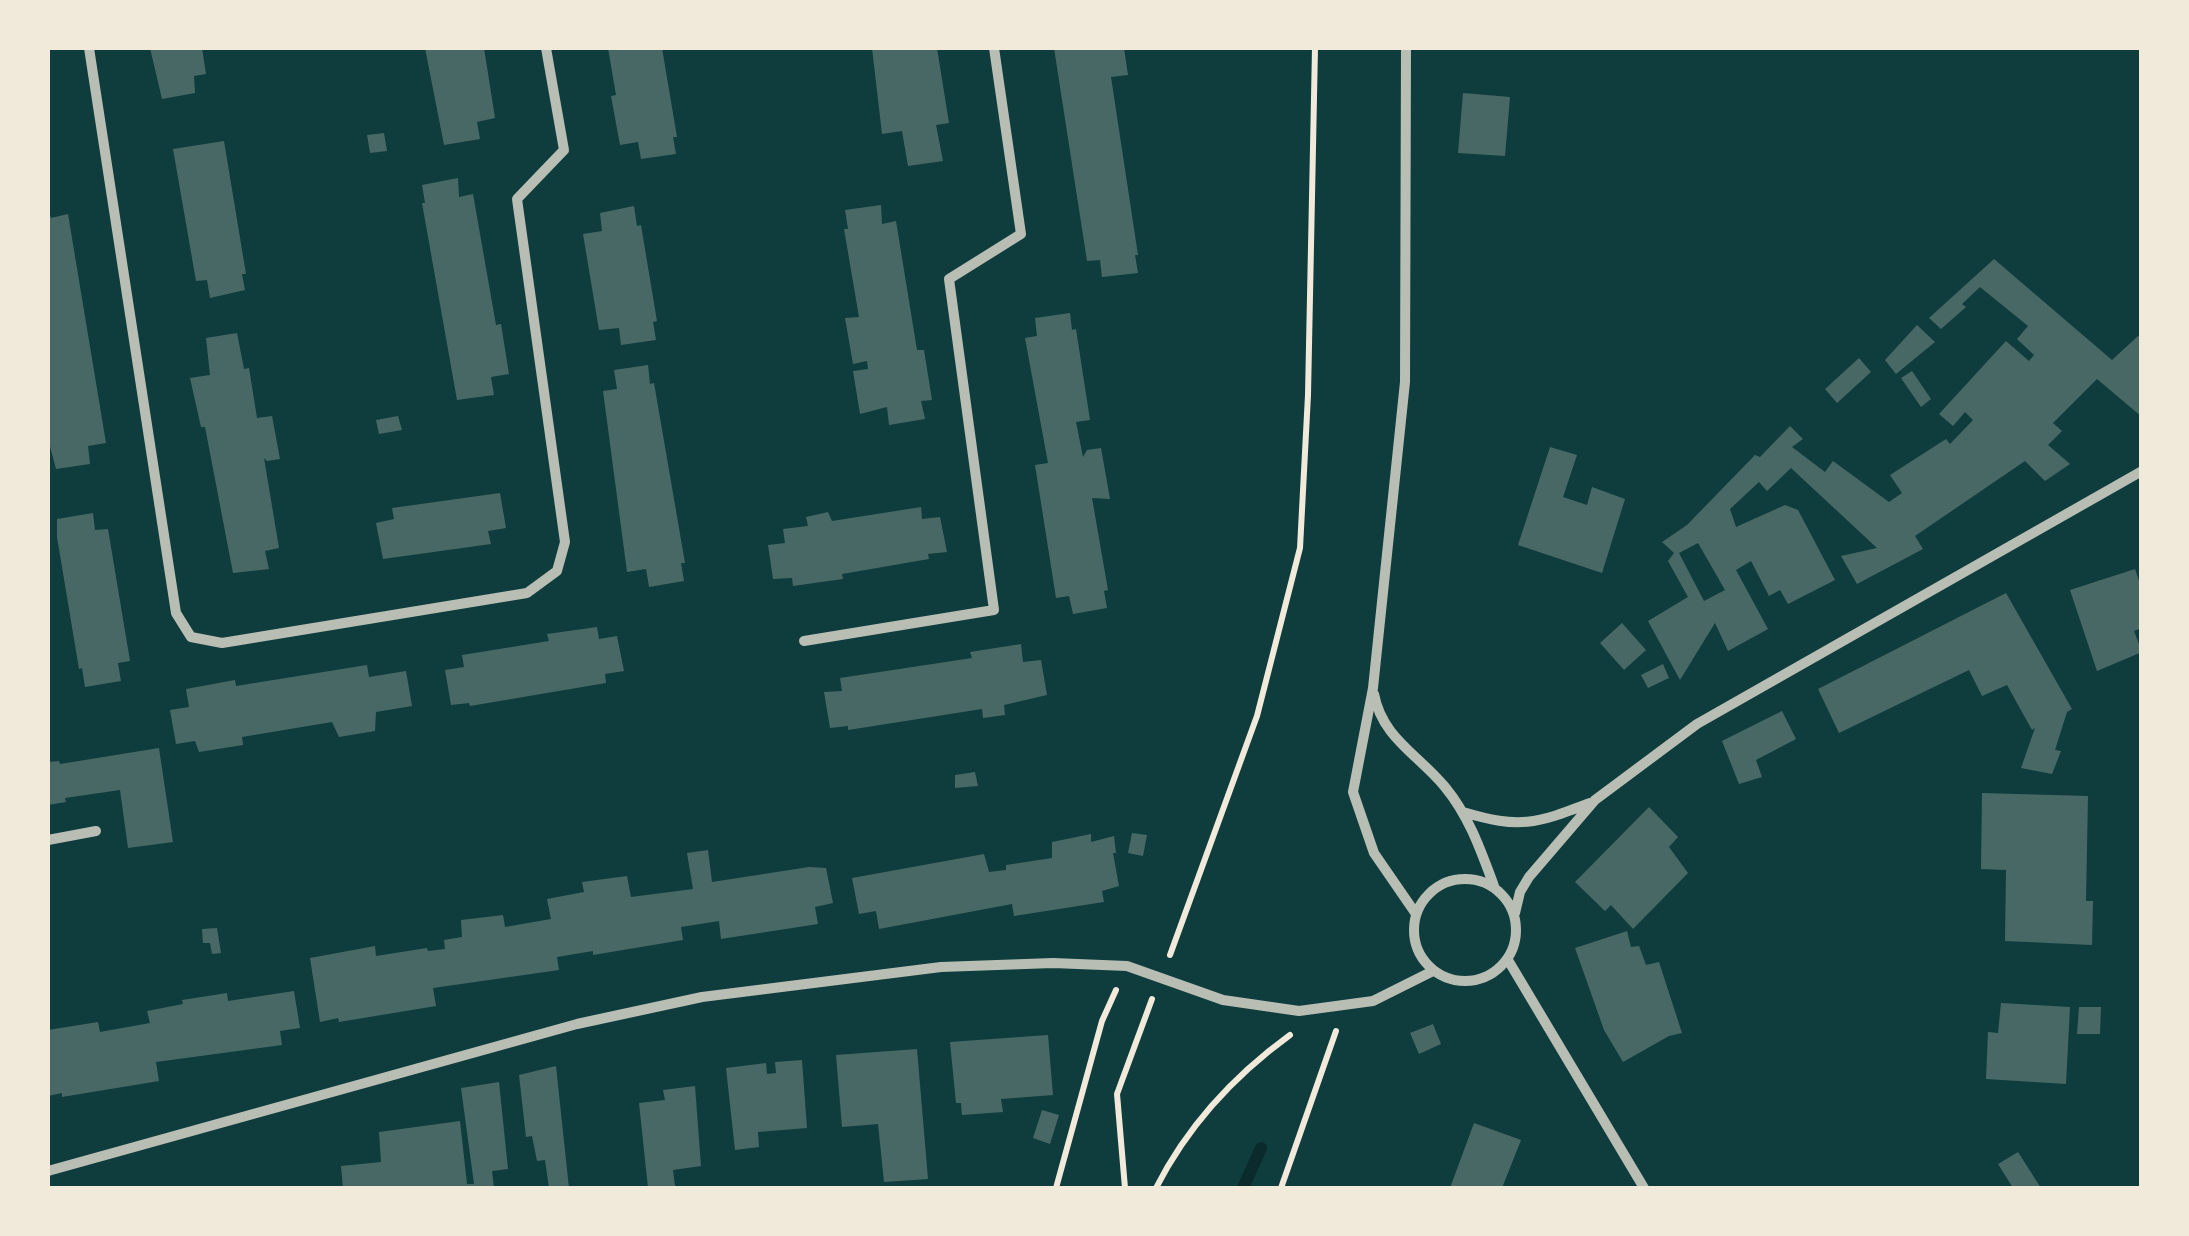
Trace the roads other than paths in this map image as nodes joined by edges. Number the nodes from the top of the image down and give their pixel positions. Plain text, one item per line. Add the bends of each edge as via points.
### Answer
1 (89, 48) edge
2 (546, 48) edge
3 (994, 48) edge
4 (1406, 48) edge
5 (2142, 471) edge
6 (804, 641) dead end
7 (1373, 688) junction
8 (1595, 800) junction
9 (1463, 812) junction
10 (96, 830) dead end
11 (48, 840) edge
12 (1494, 886) junction
13 (1514, 912) junction
14 (1416, 914) junction
15 (1508, 960) junction
16 (1433, 971) junction
17 (48, 1170) edge
18 (1644, 1188) edge

1 - 2 street via 176,612 191,637 222,643 527,593 557,571 564,542 516,200 564,150
3 - 6 street via 1021,234 949,279 994,610
4 - 7 street via 1405,382
5 - 8 street via 1696,724
7 - 9 street via 1393,737
7 - 14 street via 1353,792 1374,853
8 - 9 street via 1542,822 1498,822
8 - 13 street via 1529,877
9 - 12 street
10 - 11 street
12 - 13 street
12 - 14 street via 1455,880 1438,886
13 - 15 street via 1518,929
14 - 16 street via 1416,945
15 - 16 street via 1496,972 1464,982
15 - 18 street
16 - 17 street via 1373,1002 1300,1011 1223,1000 1127,966 1052,964 940,967 702,997 577,1024

